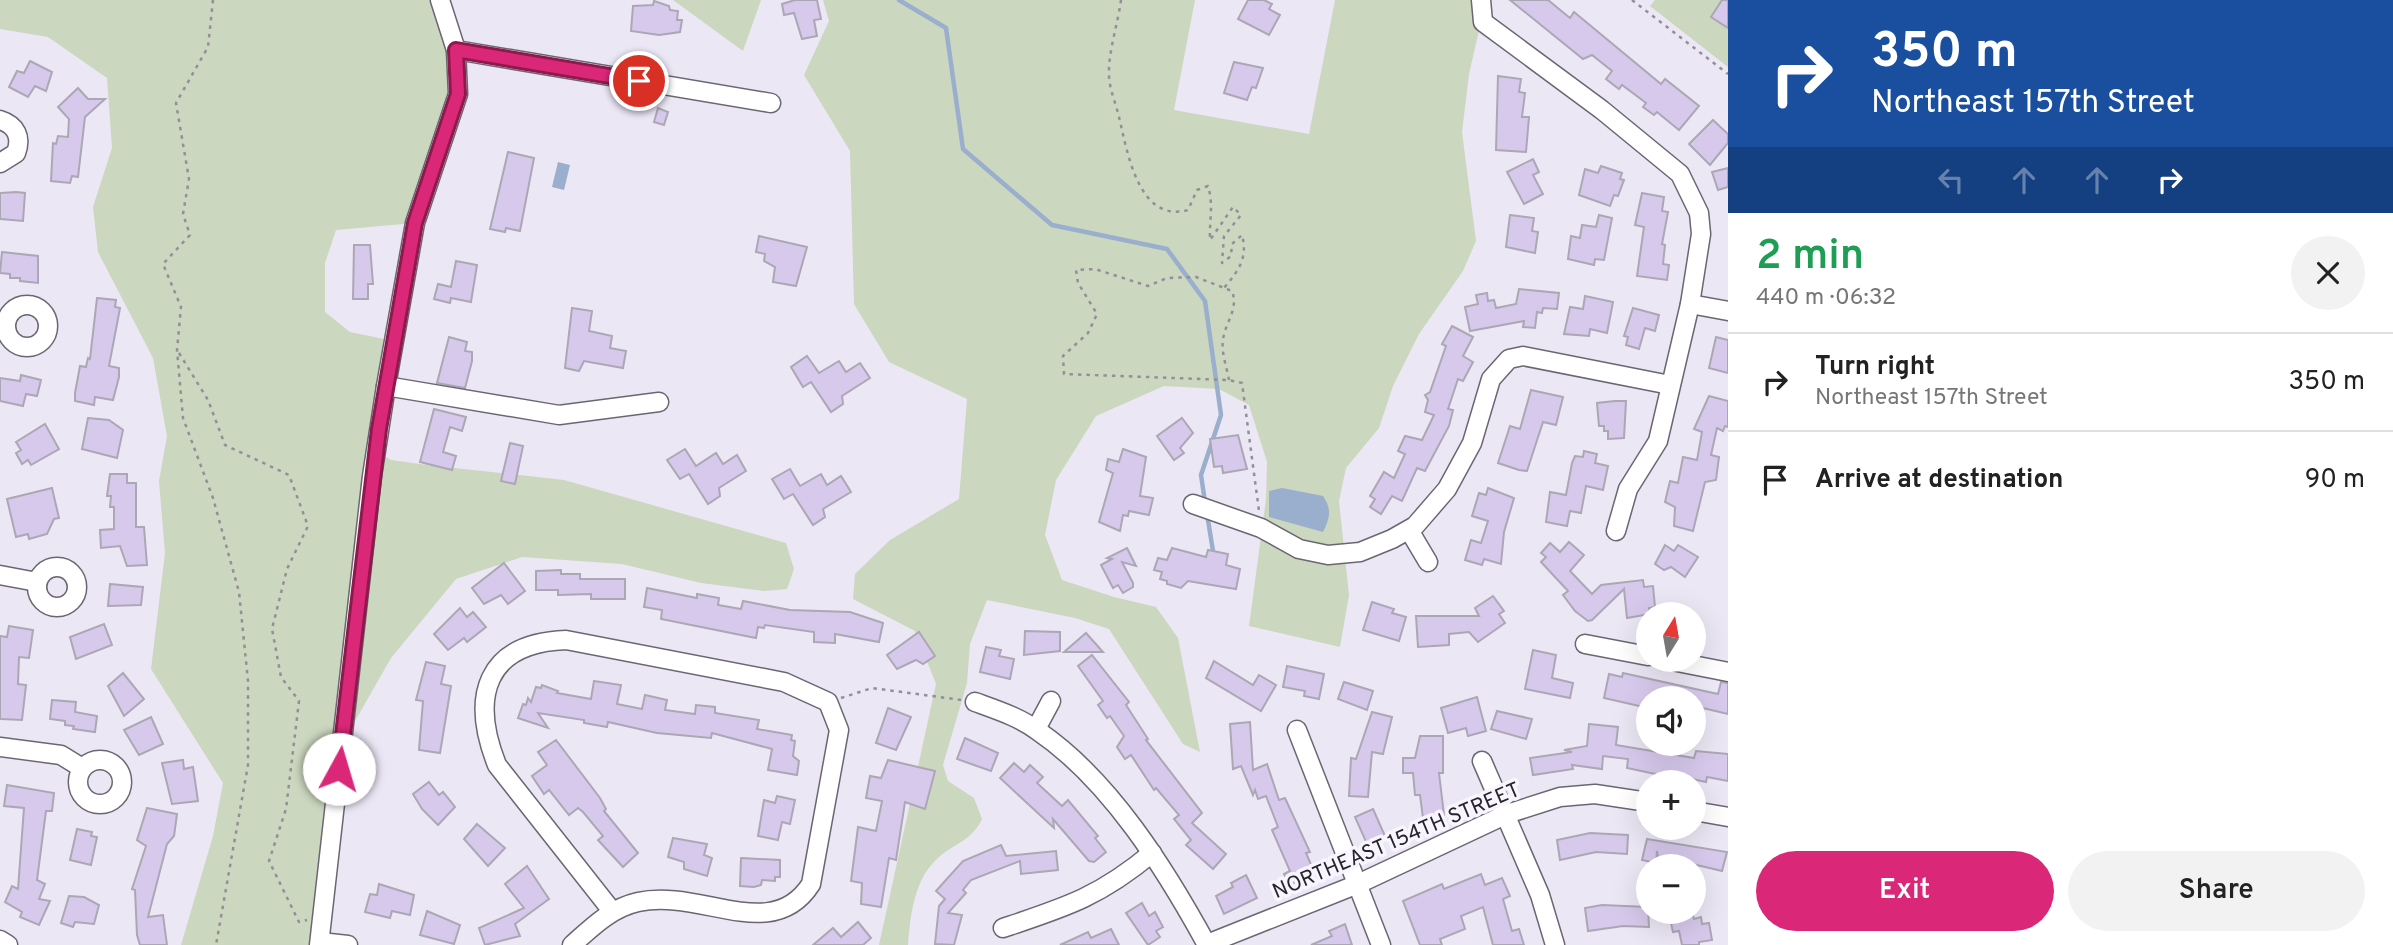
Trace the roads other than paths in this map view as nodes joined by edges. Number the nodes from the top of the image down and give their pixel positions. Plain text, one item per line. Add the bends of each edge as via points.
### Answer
1 (1481, 0) edge
2 (441, 9) edge
3 (456, 50) junction
4 (771, 103) dead end
5 (0, 120) edge
6 (0, 163) edge
7 (1690, 303) junction
8 (1728, 311) edge
9 (1670, 385) junction
10 (386, 386) junction
11 (659, 402) dead end
12 (1193, 504) dead end
13 (1409, 530) junction
14 (1616, 531) dead end
15 (1428, 562) dead end
16 (0, 575) edge
17 (37, 582) dead end
18 (1586, 644) dead end
19 (1636, 654) edge
20 (1706, 668) edge
21 (1728, 672) edge
22 (1051, 701) dead end
23 (975, 702) road end
24 (1036, 729) junction
25 (1297, 730) dead end
26 (0, 747) edge
27 (1482, 761) dead end
28 (82, 768) dead end
29 (1636, 800) edge
30 (1706, 813) edge
31 (1507, 814) junction
32 (1728, 817) edge
33 (1152, 853) junction
34 (1358, 884) junction
35 (612, 911) junction
36 (1003, 928) dead end
37 (0, 940) edge
38 (319, 943) edge
39 (1207, 944) edge
40 (8, 945) edge
41 (348, 945) edge
42 (572, 945) edge
43 (1381, 945) edge
44 (1555, 945) edge

1 - 7 street via 1483,22 1680,174 1699,213 1701,234
2 - 3 street
3 - 4 street
3 - 10 street via 458,94 415,223
5 - 6 street via 12,126 19,138 16,153
7 - 8 street
7 - 9 street
9 - 13 street via 1523,356 1508,359 1491,379 1472,443 1447,489
9 - 14 street via 1658,441 1628,489
10 - 11 street via 559,415
10 - 38 street
12 - 13 street via 1261,528 1299,549 1328,555 1360,552
13 - 15 street
16 - 17 street
18 - 19 street
20 - 21 street
22 - 24 street
23 - 24 street
24 - 33 street via 1083,769
25 - 34 street
26 - 28 street via 61,755
27 - 31 street
29 - 31 street, NORTHEAST 154TH STREET via 1595,794 1560,797
30 - 32 street
31 - 34 street, NORTHEAST 154TH STREET
31 - 44 street
33 - 36 street via 1083,901
33 - 39 street
34 - 39 street, NORTHEAST 154TH STREET
34 - 43 street
35 - 35 street via 497,765 489,744 484,695 503,661 518,648 566,640 784,682 828,702 839,730 811,884 801,905 768,924 672,901 640,901
35 - 42 street
37 - 40 street
38 - 41 street

